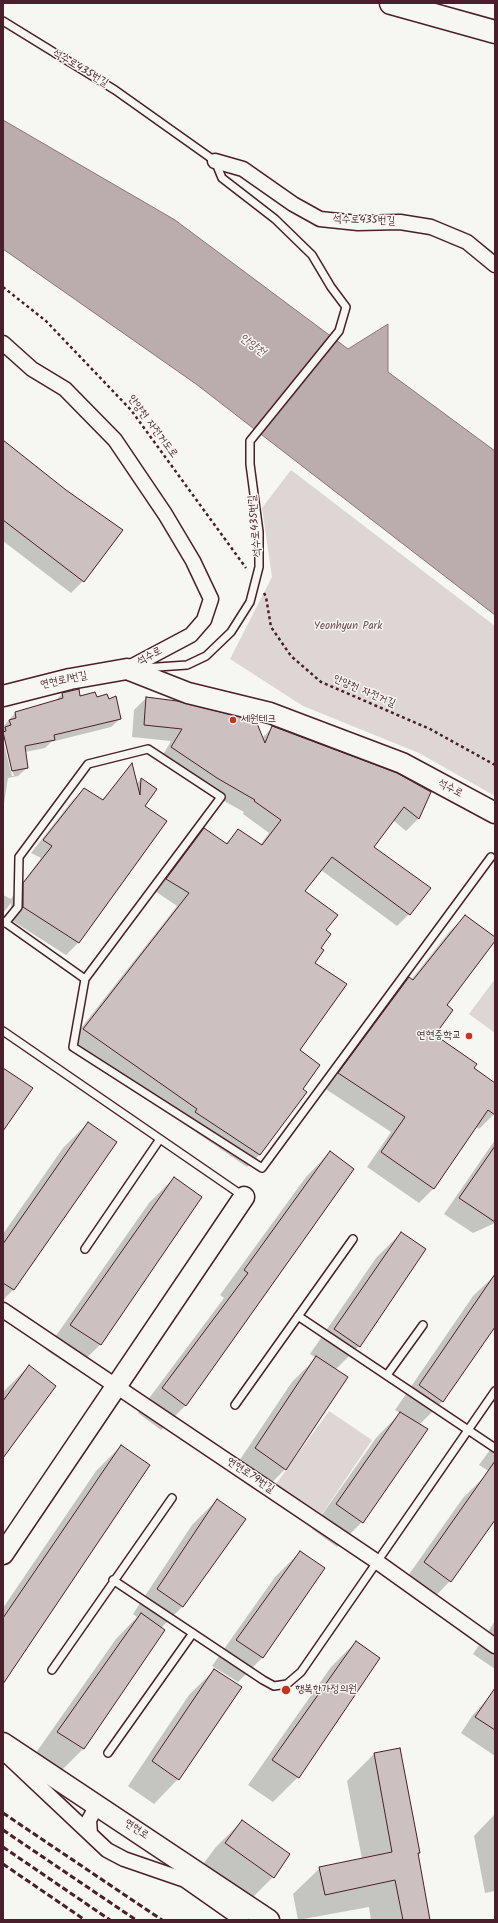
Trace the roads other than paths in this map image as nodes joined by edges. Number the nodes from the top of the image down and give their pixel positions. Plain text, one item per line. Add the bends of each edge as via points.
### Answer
1 (391, 3) edge
2 (3, 21) edge
3 (495, 32) edge
4 (215, 161) junction
5 (495, 265) edge
6 (3, 343) edge
7 (126, 669) junction
8 (3, 696) edge
9 (495, 813) edge
10 (491, 857) dead end
11 (4, 922) edge
12 (85, 979) junction
13 (3, 1031) edge
14 (160, 1139) junction
15 (244, 1197) joint
16 (353, 1239) dead end
17 (86, 1249) dead end
18 (3, 1310) edge
19 (298, 1316) junction
20 (423, 1325) dead end
21 (387, 1375) junction
22 (116, 1386) junction
23 (495, 1391) edge
24 (235, 1405) dead end
25 (468, 1430) junction
26 (495, 1448) edge
27 (172, 1498) dead end
28 (3, 1554) edge
29 (376, 1561) junction
30 (113, 1580) junction
31 (193, 1633) junction
32 (495, 1646) edge
33 (52, 1670) dead end
34 (3, 1743) edge
35 (3, 1752) edge
36 (108, 1753) dead end
37 (104, 1808) junction
38 (90, 1834) junction
39 (242, 1920) edge
40 (268, 1920) edge

1 - 3 highway
2 - 4 lane, 석수로435번길 via 115,90
4 - 5 street, 석수로435번길 via 243,169 293,204 320,219 358,223 400,222 431,227 467,242
4 - 7 lane, 석수로435번길 via 222,178 274,219 312,255 346,307 339,331 250,441 250,464 259,532 259,567 250,602 231,632 206,656 187,665
6 - 7 street, 석수로 via 32,368 65,389 115,440 165,514 193,561 210,599 204,620 191,635
7 - 8 street, 연현로1번길 via 70,679
7 - 9 street, 석수로 via 188,693 270,713 402,763
10 - 12 lane via 262,1168 73,1047
11 - 12 lane
11 - 12 lane via 18,907 19,857 88,764 148,749 221,797
13 - 14 lane
14 - 15 lane
14 - 17 lane
15 - 22 street
16 - 19 lane
18 - 22 street, 연현로79번길
19 - 21 lane
19 - 24 lane
20 - 21 lane
21 - 25 lane
22 - 28 street
22 - 29 street, 연현로79번길
23 - 25 lane
25 - 26 lane
25 - 29 lane
27 - 30 lane
29 - 31 lane via 301,1672 287,1684 274,1686
29 - 32 street, 연현로79번길
30 - 31 lane
30 - 33 lane
31 - 36 lane
34 - 37 street, 연현로
35 - 38 street
37 - 38 street via 94,1811 89,1820
37 - 40 street, 연현로
38 - 39 street via 107,1850 124,1859 185,1880

